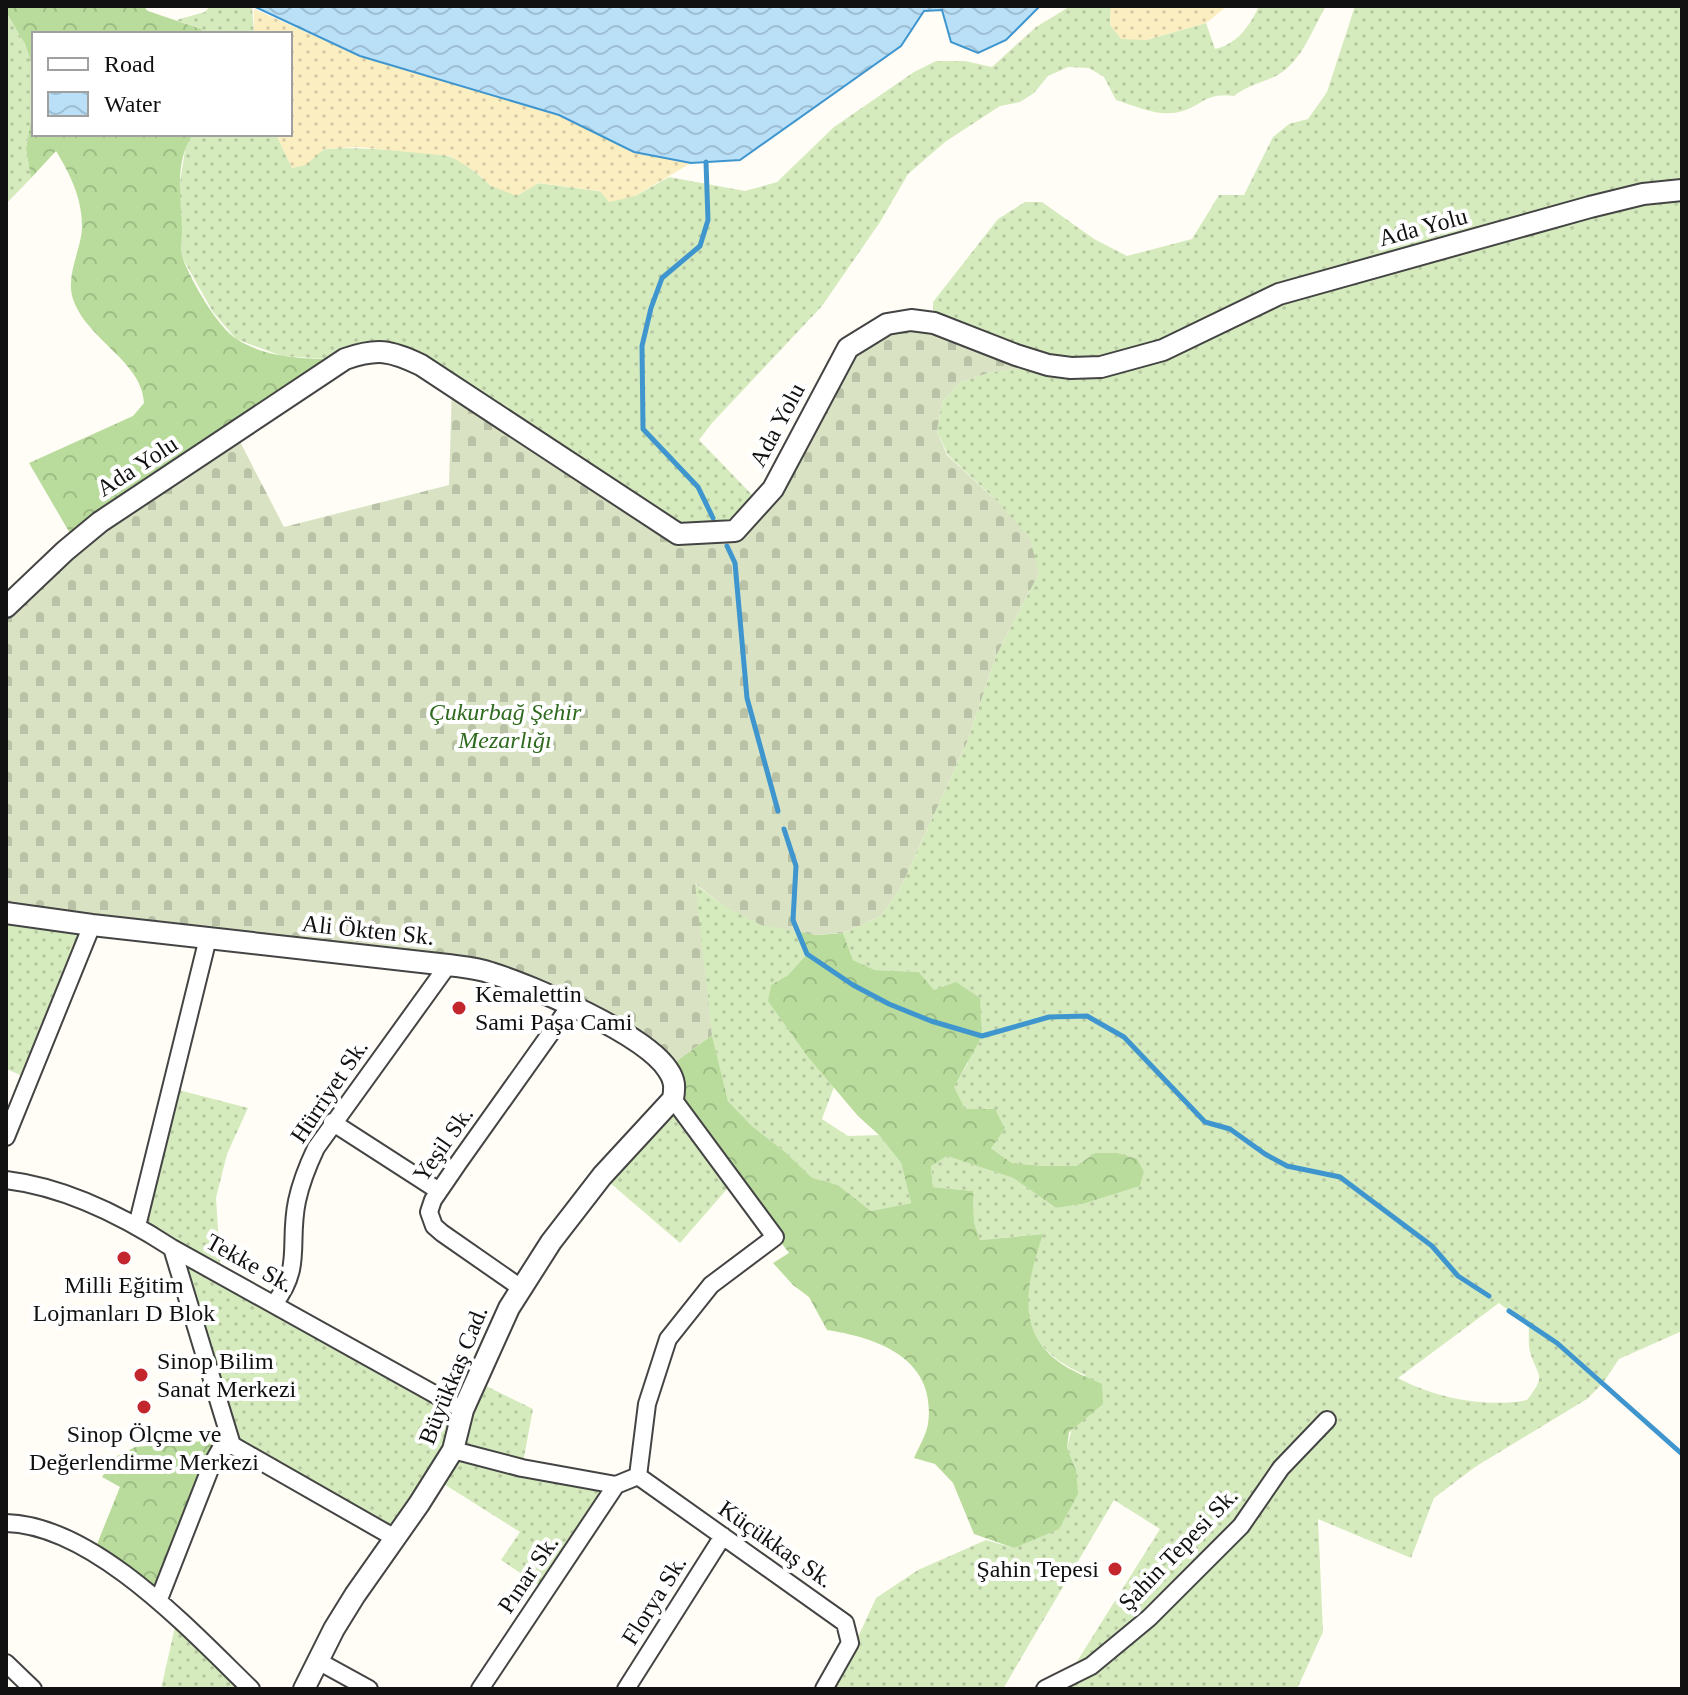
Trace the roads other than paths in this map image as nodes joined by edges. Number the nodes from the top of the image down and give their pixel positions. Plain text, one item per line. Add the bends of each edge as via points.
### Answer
1 (1682, 190) edge
2 (6, 607) edge
3 (6, 913) edge
4 (92, 925) junction
5 (208, 938) junction
6 (448, 965) junction
7 (570, 1006) junction
8 (673, 1099) junction
9 (332, 1122) junction
10 (6, 1137) edge
11 (6, 1180) edge
12 (439, 1191) junction
13 (137, 1226) junction
14 (172, 1248) junction
15 (521, 1288) junction
16 (274, 1304) junction
17 (463, 1410) junction
18 (1327, 1420) dead end
19 (232, 1445) junction
20 (453, 1450) junction
21 (638, 1476) junction
22 (616, 1485) junction
23 (6, 1523) edge
24 (723, 1536) junction
25 (395, 1538) junction
26 (159, 1599) junction
27 (318, 1661) junction
28 (6, 1663) edge
29 (33, 1689) edge
30 (251, 1689) edge
31 (304, 1689) edge
32 (369, 1689) edge
33 (480, 1689) edge
34 (626, 1689) edge
35 (824, 1689) edge
36 (1045, 1689) edge

1 - 2 street, Ada Yolu via 1590,207 1279,294 1163,350 1101,367 1048,365 934,323 887,324 848,348 773,489 735,531 678,534 421,365 381,350 363,352 100,522
3 - 4 street, Ali Ökten Sk.
4 - 5 street, Ali Ökten Sk.
4 - 10 street
5 - 6 street, Ali Ökten Sk.
5 - 13 street
6 - 7 street, Ali Ökten Sk. via 490,972
6 - 9 street, Hürriyet Sk.
7 - 8 street, Ali Ökten Sk. via 648,1049 667,1068 675,1084
7 - 12 street, Yeşil Sk.
8 - 15 street, Büyükkaş Cad. via 602,1176
8 - 21 street via 775,1237 711,1285 668,1339 647,1404
9 - 12 street
9 - 16 street, Hürriyet Sk. via 303,1175 292,1272
11 - 13 street, Tekke Sk. via 38,1184
12 - 15 street, Yeşil Sk. via 429,1212 434,1226
13 - 14 street, Tekke Sk.
14 - 16 street, Tekke Sk.
14 - 19 street
15 - 17 street, Büyükkaş Cad.
16 - 17 street, Tekke Sk.
17 - 20 street, Büyükkaş Cad.
18 - 36 street, Şahin Tepesi Sk. via 1281,1468 1241,1526 1149,1618 1091,1666
19 - 25 street
19 - 26 street via 220,1450 212,1464
20 - 22 street
20 - 25 street, Büyükkaş Cad.
21 - 22 street
21 - 24 street, Küçükkaş Sk.
22 - 33 street, Pınar Sk.
23 - 26 street via 52,1533
24 - 34 street, Florya Sk.
24 - 35 street, Küçükkaş Sk. via 845,1623 850,1643
25 - 27 street, Büyükkaş Cad.
26 - 30 street
27 - 31 street, Büyükkaş Cad.
27 - 32 street
28 - 29 street

